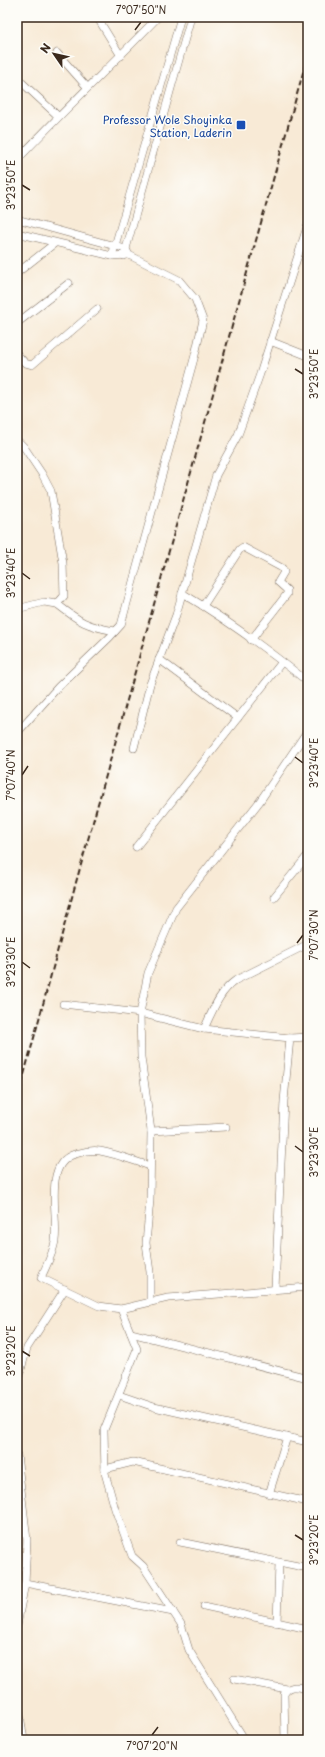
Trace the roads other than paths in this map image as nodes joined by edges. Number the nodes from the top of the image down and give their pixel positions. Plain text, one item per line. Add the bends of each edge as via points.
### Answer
1 (97, 17) edge
2 (158, 17) edge
3 (191, 17) edge
4 (180, 18) edge
5 (176, 35) junction
6 (185, 38) junction
7 (57, 53) dead end
8 (120, 56) junction
9 (17, 78) edge
10 (87, 87) junction
11 (58, 116) junction
12 (17, 160) edge
13 (17, 219) edge
14 (308, 224) edge
15 (17, 233) edge
16 (56, 243) junction
17 (115, 246) junction
18 (126, 253) junction
19 (112, 256) junction
20 (17, 273) edge
21 (69, 284) dead end
22 (97, 309) dead end
23 (17, 323) edge
24 (270, 341) junction
25 (17, 354) edge
26 (308, 356) edge
27 (17, 440) edge
28 (182, 593) junction
29 (57, 604) junction
30 (203, 606) junction
31 (17, 609) edge
32 (115, 631) junction
33 (251, 640) junction
34 (159, 659) junction
35 (282, 662) junction
36 (308, 682) edge
37 (238, 718) junction
38 (308, 730) edge
39 (17, 733) edge
40 (134, 748) dead end
41 (136, 847) dead end
42 (308, 855) edge
43 (274, 897) dead end
44 (308, 944) edge
45 (63, 1004) dead end
46 (140, 1013) junction
47 (204, 1029) junction
48 (308, 1037) edge
49 (290, 1038) junction
50 (226, 1127) dead end
51 (151, 1131) junction
52 (150, 1166) junction
53 (308, 1287) edge
54 (275, 1288) junction
55 (65, 1289) junction
56 (150, 1302) junction
57 (122, 1309) junction
58 (131, 1333) junction
59 (308, 1378) edge
60 (17, 1384) edge
61 (119, 1395) junction
62 (287, 1437) junction
63 (308, 1442) edge
64 (17, 1455) edge
65 (105, 1469) junction
66 (269, 1494) junction
67 (308, 1502) edge
68 (180, 1542) dead end
69 (280, 1563) junction
70 (308, 1568) edge
71 (25, 1583) junction
72 (204, 1606) dead end
73 (174, 1612) junction
74 (277, 1622) junction
75 (17, 1626) edge
76 (308, 1629) edge
77 (234, 1679) dead end
78 (287, 1689) junction
79 (308, 1689) edge
80 (17, 1697) edge
81 (24, 1740) edge
82 (245, 1740) edge
83 (285, 1740) edge

1 - 8 street
2 - 8 street
3 - 6 street
4 - 5 street
5 - 6 street
5 - 17 street
6 - 18 street
7 - 10 street
8 - 10 street
9 - 11 street
10 - 11 street
11 - 12 street
13 - 17 street
14 - 24 street
15 - 16 street
16 - 19 street
16 - 20 street
17 - 18 street
17 - 19 street
18 - 19 street
18 - 32 street via 179,280 195,299 203,320 121,625
21 - 23 street
22 - 25 street via 32,365 25,363
24 - 26 street
24 - 28 street via 238,435 216,475
27 - 29 street via 42,474 51,492 63,563 64,596
28 - 30 street
28 - 34 street
29 - 31 street via 44,602
29 - 32 street via 82,623
30 - 33 street
30 - 33 street via 240,548 243,547 282,568 284,572 278,582 287,590 287,594
32 - 39 street via 58,687
33 - 35 street
34 - 37 street
34 - 40 street
35 - 36 street
35 - 37 street
37 - 41 street
38 - 46 street via 260,801 176,908 148,972
42 - 43 street
44 - 47 street via 227,986
45 - 46 street
46 - 47 street
46 - 51 street via 141,1057
47 - 49 street
48 - 49 street
49 - 54 street via 284,1101
50 - 51 street
51 - 52 street
52 - 55 street via 100,1151 72,1154 63,1160 54,1180 55,1241 40,1278
52 - 56 street via 146,1243 150,1272
53 - 54 street
54 - 56 street
55 - 57 street via 99,1306
55 - 60 street via 27,1348
56 - 57 street
57 - 58 street
58 - 59 street
58 - 61 street via 137,1349
61 - 62 street via 154,1407
61 - 65 street via 104,1430
62 - 63 street
62 - 66 street
64 - 71 street via 27,1540
65 - 66 street via 133,1462
65 - 73 street via 115,1509 132,1556 143,1566
66 - 67 street
68 - 69 street
69 - 70 street
69 - 74 street
71 - 73 street
71 - 75 street
72 - 74 street
73 - 82 street via 181,1624 189,1650
74 - 76 street
77 - 78 street
78 - 79 street via 293,1686
78 - 83 street via 284,1694
80 - 81 street

